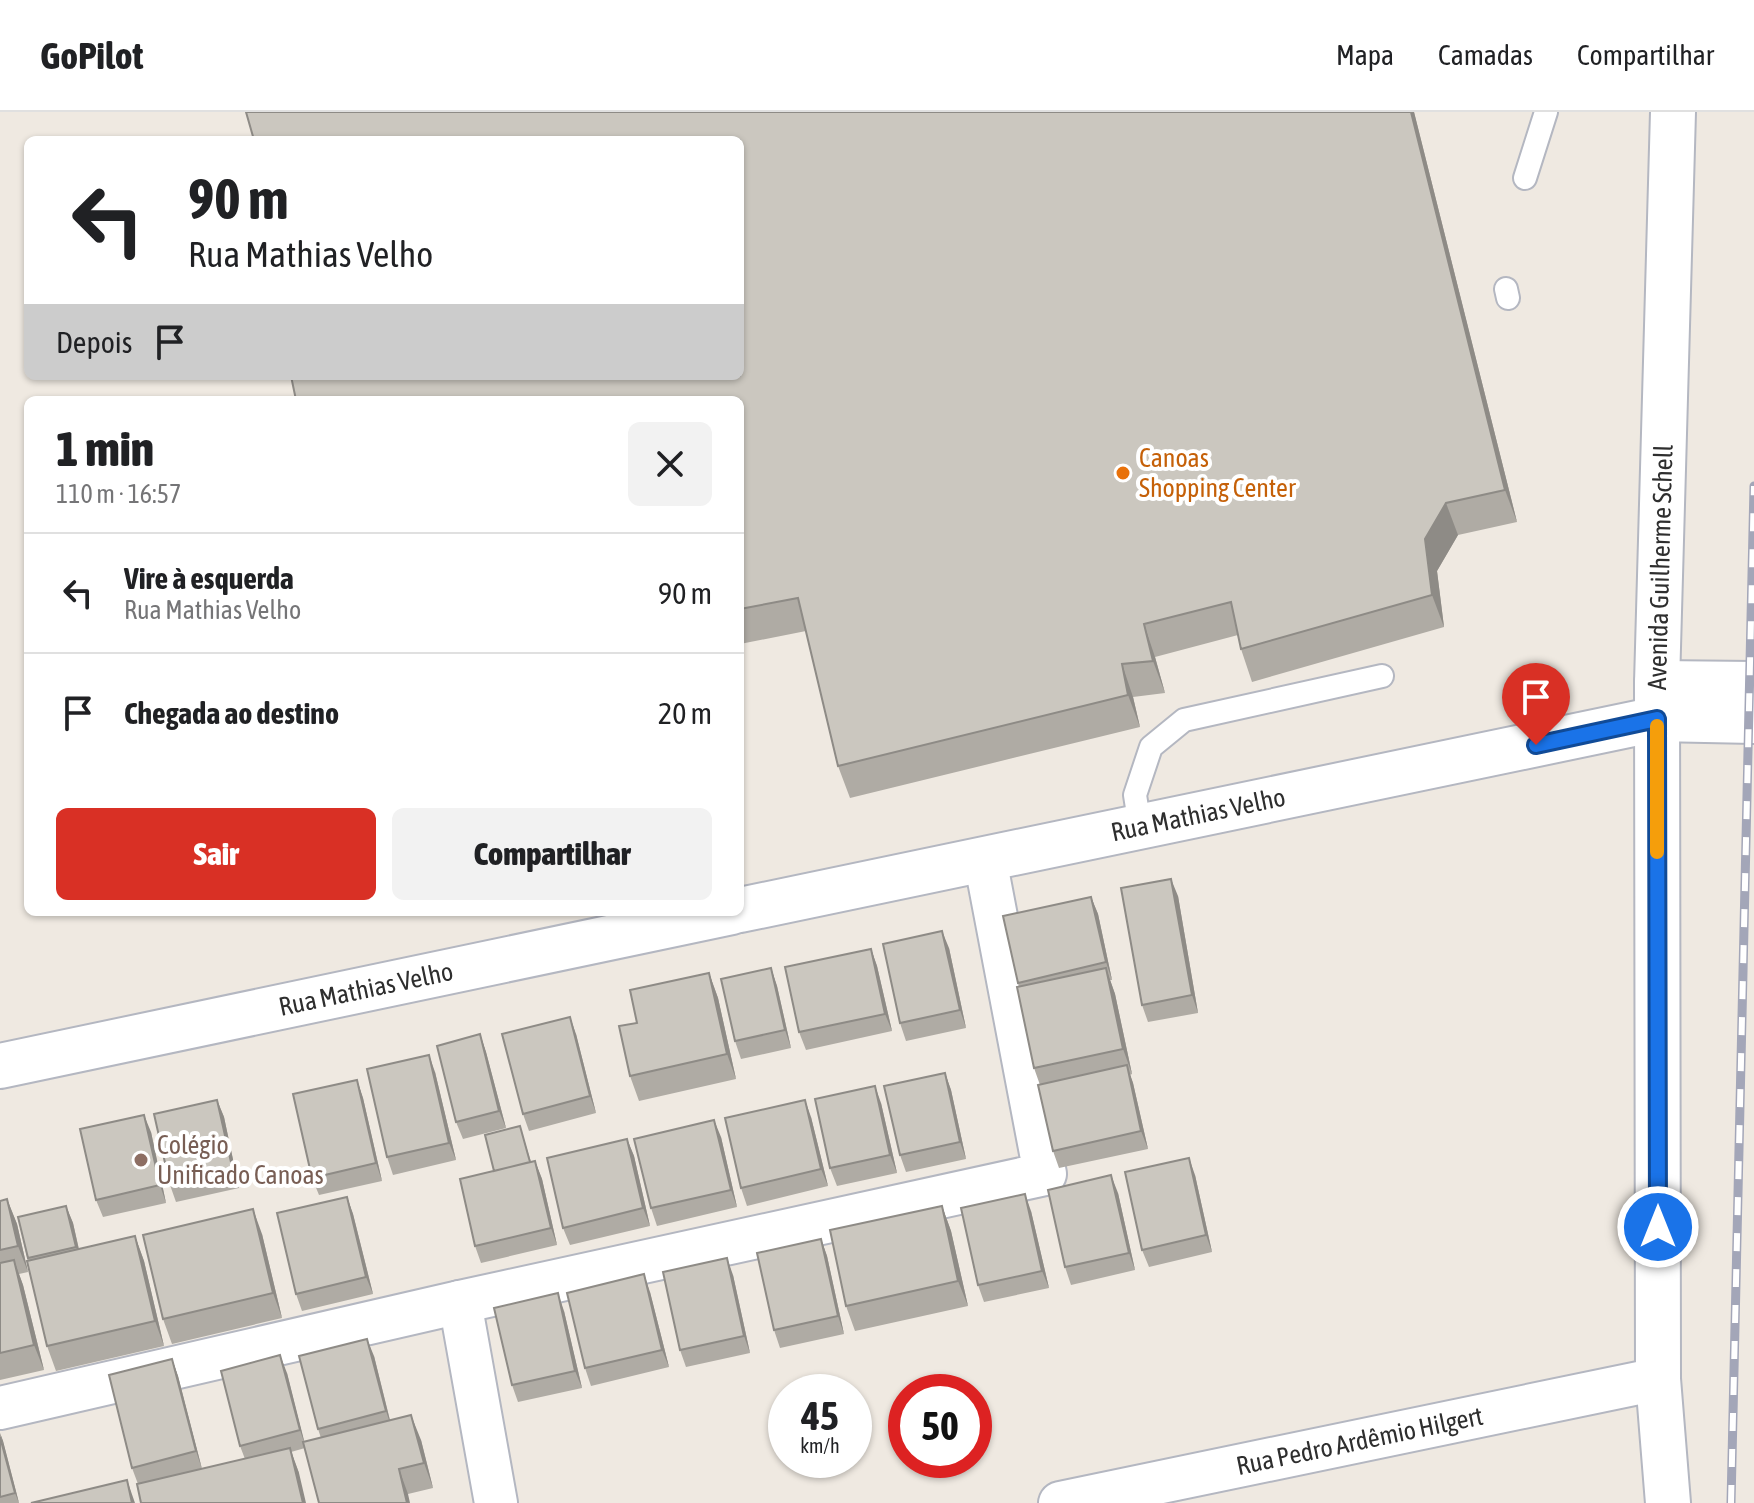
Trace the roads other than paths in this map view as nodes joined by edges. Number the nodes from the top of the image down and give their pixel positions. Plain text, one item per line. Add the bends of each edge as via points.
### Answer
1 (1546, 112) edge
2 (1673, 112) edge
3 (1525, 178) dead end
4 (1382, 676) dead end
5 (1754, 684) edge
6 (1657, 701) junction
7 (1754, 721) edge
8 (1140, 827) junction
9 (985, 859) junction
10 (744, 909) edge
11 (713, 916) edge
12 (0, 1066) edge
13 (460, 1302) junction
14 (1658, 1379) junction
15 (0, 1408) edge
16 (496, 1503) edge
17 (1060, 1503) edge
18 (1668, 1503) edge

1 - 3 lane
2 - 6 street, Avenida Guilherme Schell
4 - 8 lane via 1184,720 1151,747 1135,795
5 - 6 street
6 - 7 street
6 - 8 street, Rua Mathias Velho
6 - 14 street, Avenida Guilherme Schell
8 - 9 street, Rua Mathias Velho
9 - 10 street, Rua Mathias Velho
9 - 13 street via 1045,1174
11 - 12 street, Rua Mathias Velho
13 - 15 street
13 - 16 street
14 - 17 street, Rua Pedro Ardêmio Hilgert
14 - 18 street, Avenida Guilherme Schell

